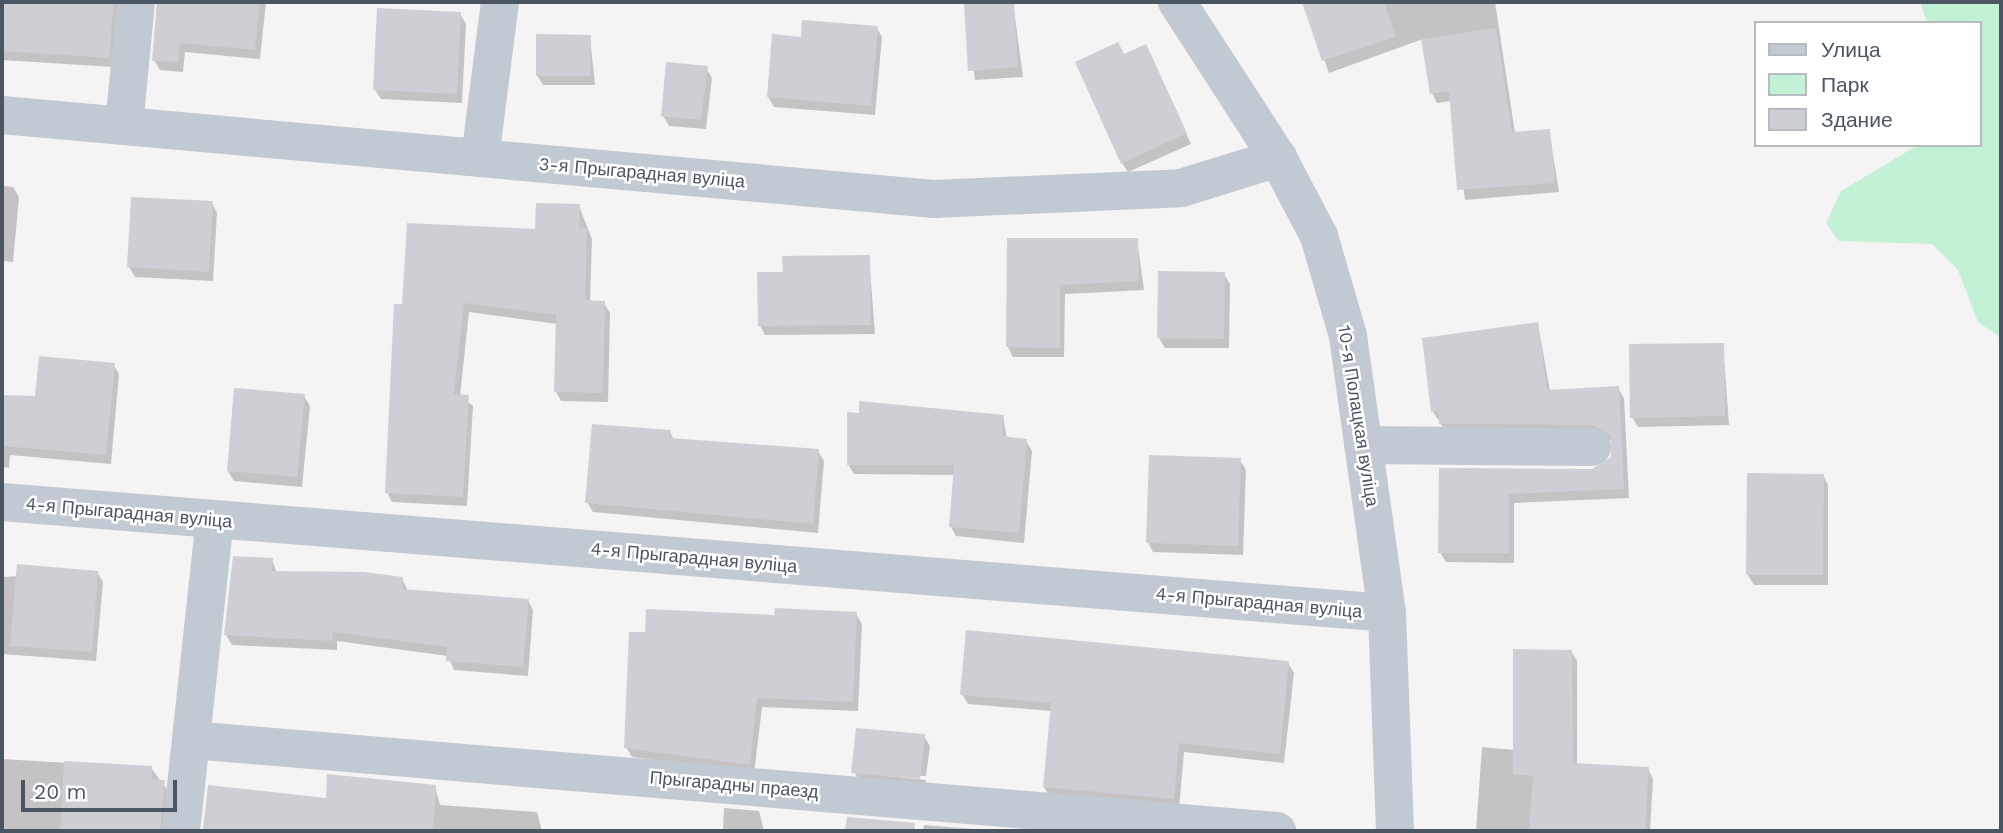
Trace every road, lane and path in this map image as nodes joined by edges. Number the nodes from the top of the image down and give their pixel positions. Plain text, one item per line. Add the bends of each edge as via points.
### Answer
1 (135, 2) edge
2 (500, 2) edge
3 (1177, 2) edge
4 (2, 115) edge
5 (124, 126) junction
6 (1278, 158) junction
7 (480, 159) junction
8 (1363, 445) junction
9 (1592, 447) dead end
10 (2, 502) edge
11 (215, 520) junction
12 (1387, 613) junction
13 (191, 740) junction
14 (1132, 825) edge
15 (181, 831) edge
16 (1278, 831) edge
17 (1395, 831) edge

1 - 5 street
2 - 7 street
3 - 6 street, 10-я Полацкая вуліца
4 - 5 street, 3-я Прыгарадная вуліца
5 - 7 street, 3-я Прыгарадная вуліца
6 - 7 street, 3-я Прыгарадная вуліца via 1181,188 934,199
6 - 8 street, 10-я Полацкая вуліца via 1319,236 1348,336
8 - 9 street
8 - 12 street, 10-я Полацкая вуліца
10 - 11 street, 4-я Прыгарадная вуліца
11 - 12 street, 4-я Прыгарадная вуліца
11 - 13 street
12 - 17 street, 10-я Полацкая вуліца
13 - 14 street, Прыгарадны праезд
13 - 15 street
14 - 16 street, Прыгарадны праезд

